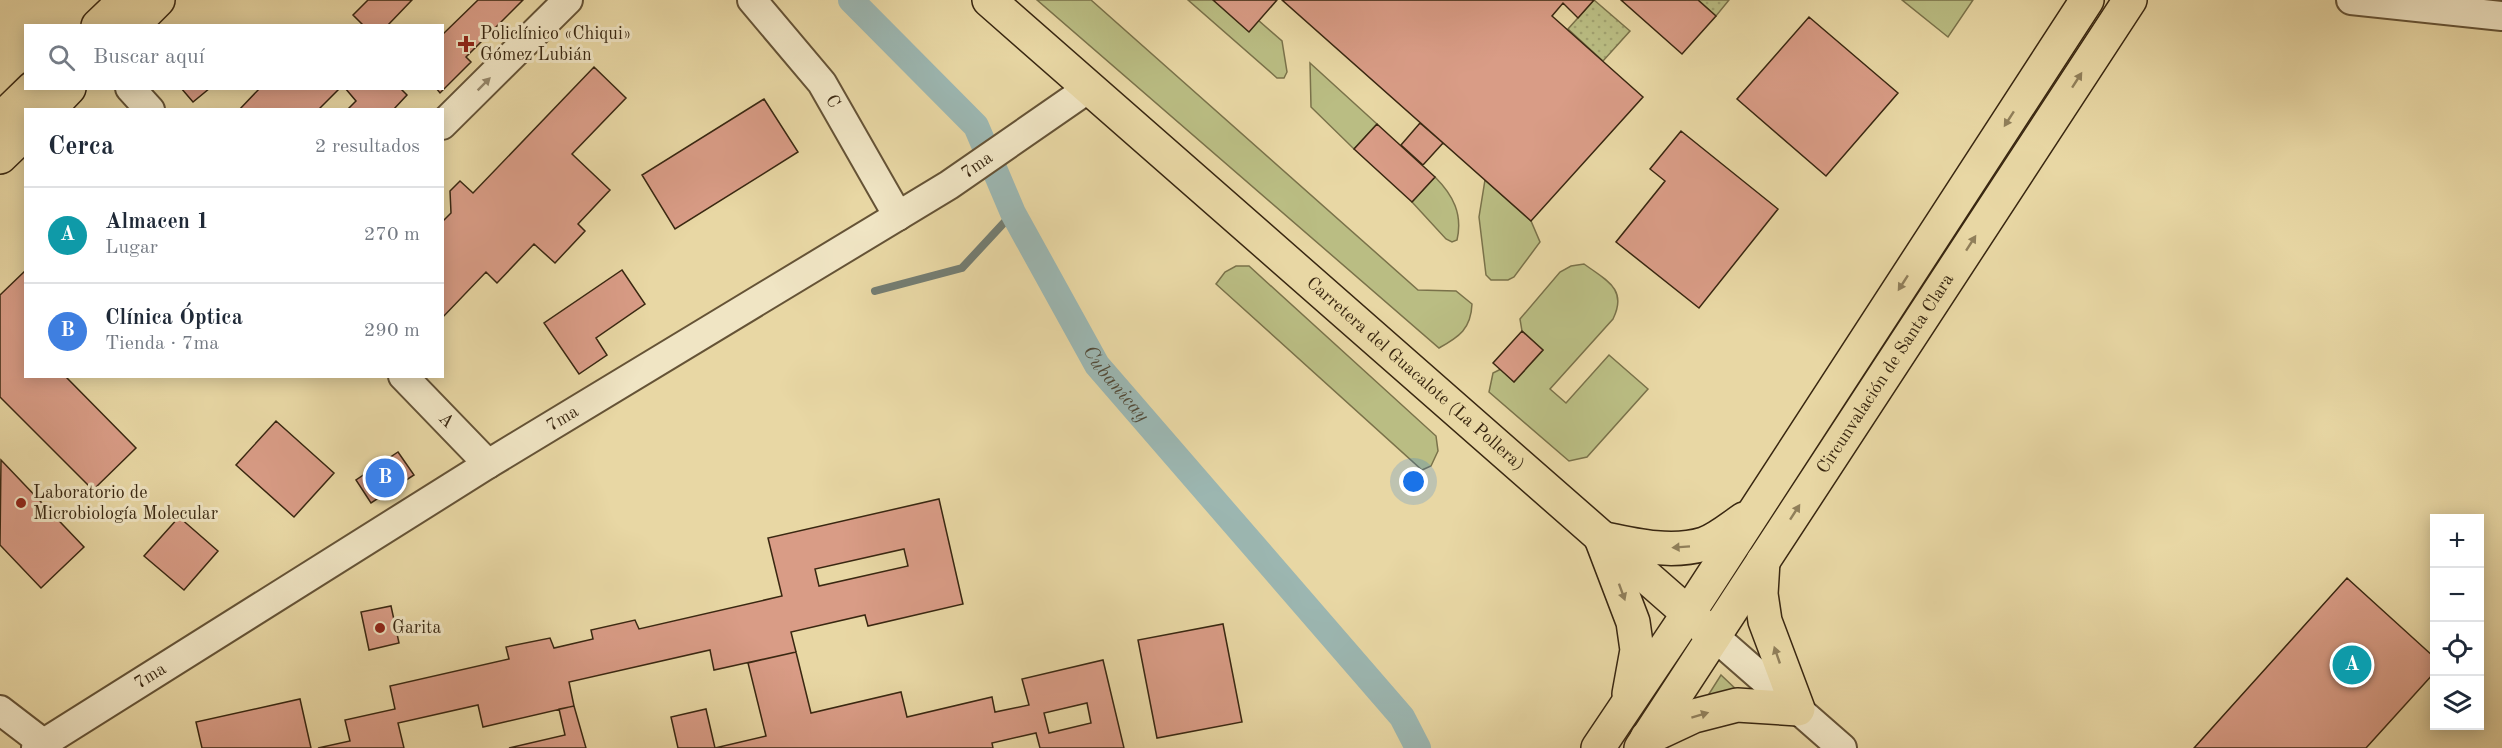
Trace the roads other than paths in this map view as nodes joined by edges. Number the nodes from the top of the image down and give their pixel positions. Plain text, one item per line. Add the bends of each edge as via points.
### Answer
1 (125, 0) edge
2 (158, 0) edge
3 (568, 0) edge
4 (752, 0) edge
5 (989, 0) edge
6 (2086, 0) edge
7 (2130, 0) edge
8 (2351, 0) edge
9 (2502, 16) edge
10 (100, 24) edge
11 (134, 24) edge
12 (1089, 88) junction
13 (31, 90) edge
14 (67, 90) edge
15 (132, 90) edge
16 (50, 108) edge
17 (148, 108) edge
18 (0, 120) edge
19 (444, 123) edge
20 (24, 134) edge
21 (0, 157) edge
22 (898, 216) junction
23 (405, 378) edge
24 (488, 464) junction
25 (1752, 515) junction
26 (1602, 538) junction
27 (1762, 561) junction
28 (1688, 614) junction
29 (1714, 636) junction
30 (1627, 706) junction
31 (1798, 709) junction
32 (0, 711) edge
33 (1644, 743) edge
34 (39, 746) edge
35 (1598, 748) edge
36 (1842, 748) edge

1 - 10 main road
2 - 11 main road
19 -> 3 street
4 - 22 street, C via 822,83
5 - 12 main road, Carretera del Guacalote (La Pollera)
6 -> 25 main road, Circunvalación de Santa Clara
27 -> 7 main road, Circunvalación de Santa Clara
8 - 9 street
12 - 22 street, 7ma
12 - 26 main road, Carretera del Guacalote (La Pollera)
13 - 18 main road
14 - 16 main road
15 - 17 street
20 - 21 main road
22 - 24 street, 7ma
23 - 24 street, A
24 - 34 street, 7ma
25 -> 26 main road via 1705,543 1683,547 1638,547
25 - 28 main road, Circunvalación de Santa Clara
26 - 28 main road, Carretera del Guacalote (La Pollera)
26 -> 30 main road via 1633,622 1637,650
27 - 29 main road, Circunvalación de Santa Clara
31 -> 27 main road via 1766,621 1761,594
28 - 29 main road, Carretera del Guacalote (La Pollera)
28 - 30 main road, Circunvalación de Santa Clara
29 - 31 street, Carretera del Guacalote (La Pollera)
29 - 33 main road, Circunvalación de Santa Clara
30 - 35 main road, Circunvalación de Santa Clara
33 -> 31 main road via 1694,716 1737,705
31 - 36 street, Carretera del Guacalote (La Pollera)
32 - 34 street

